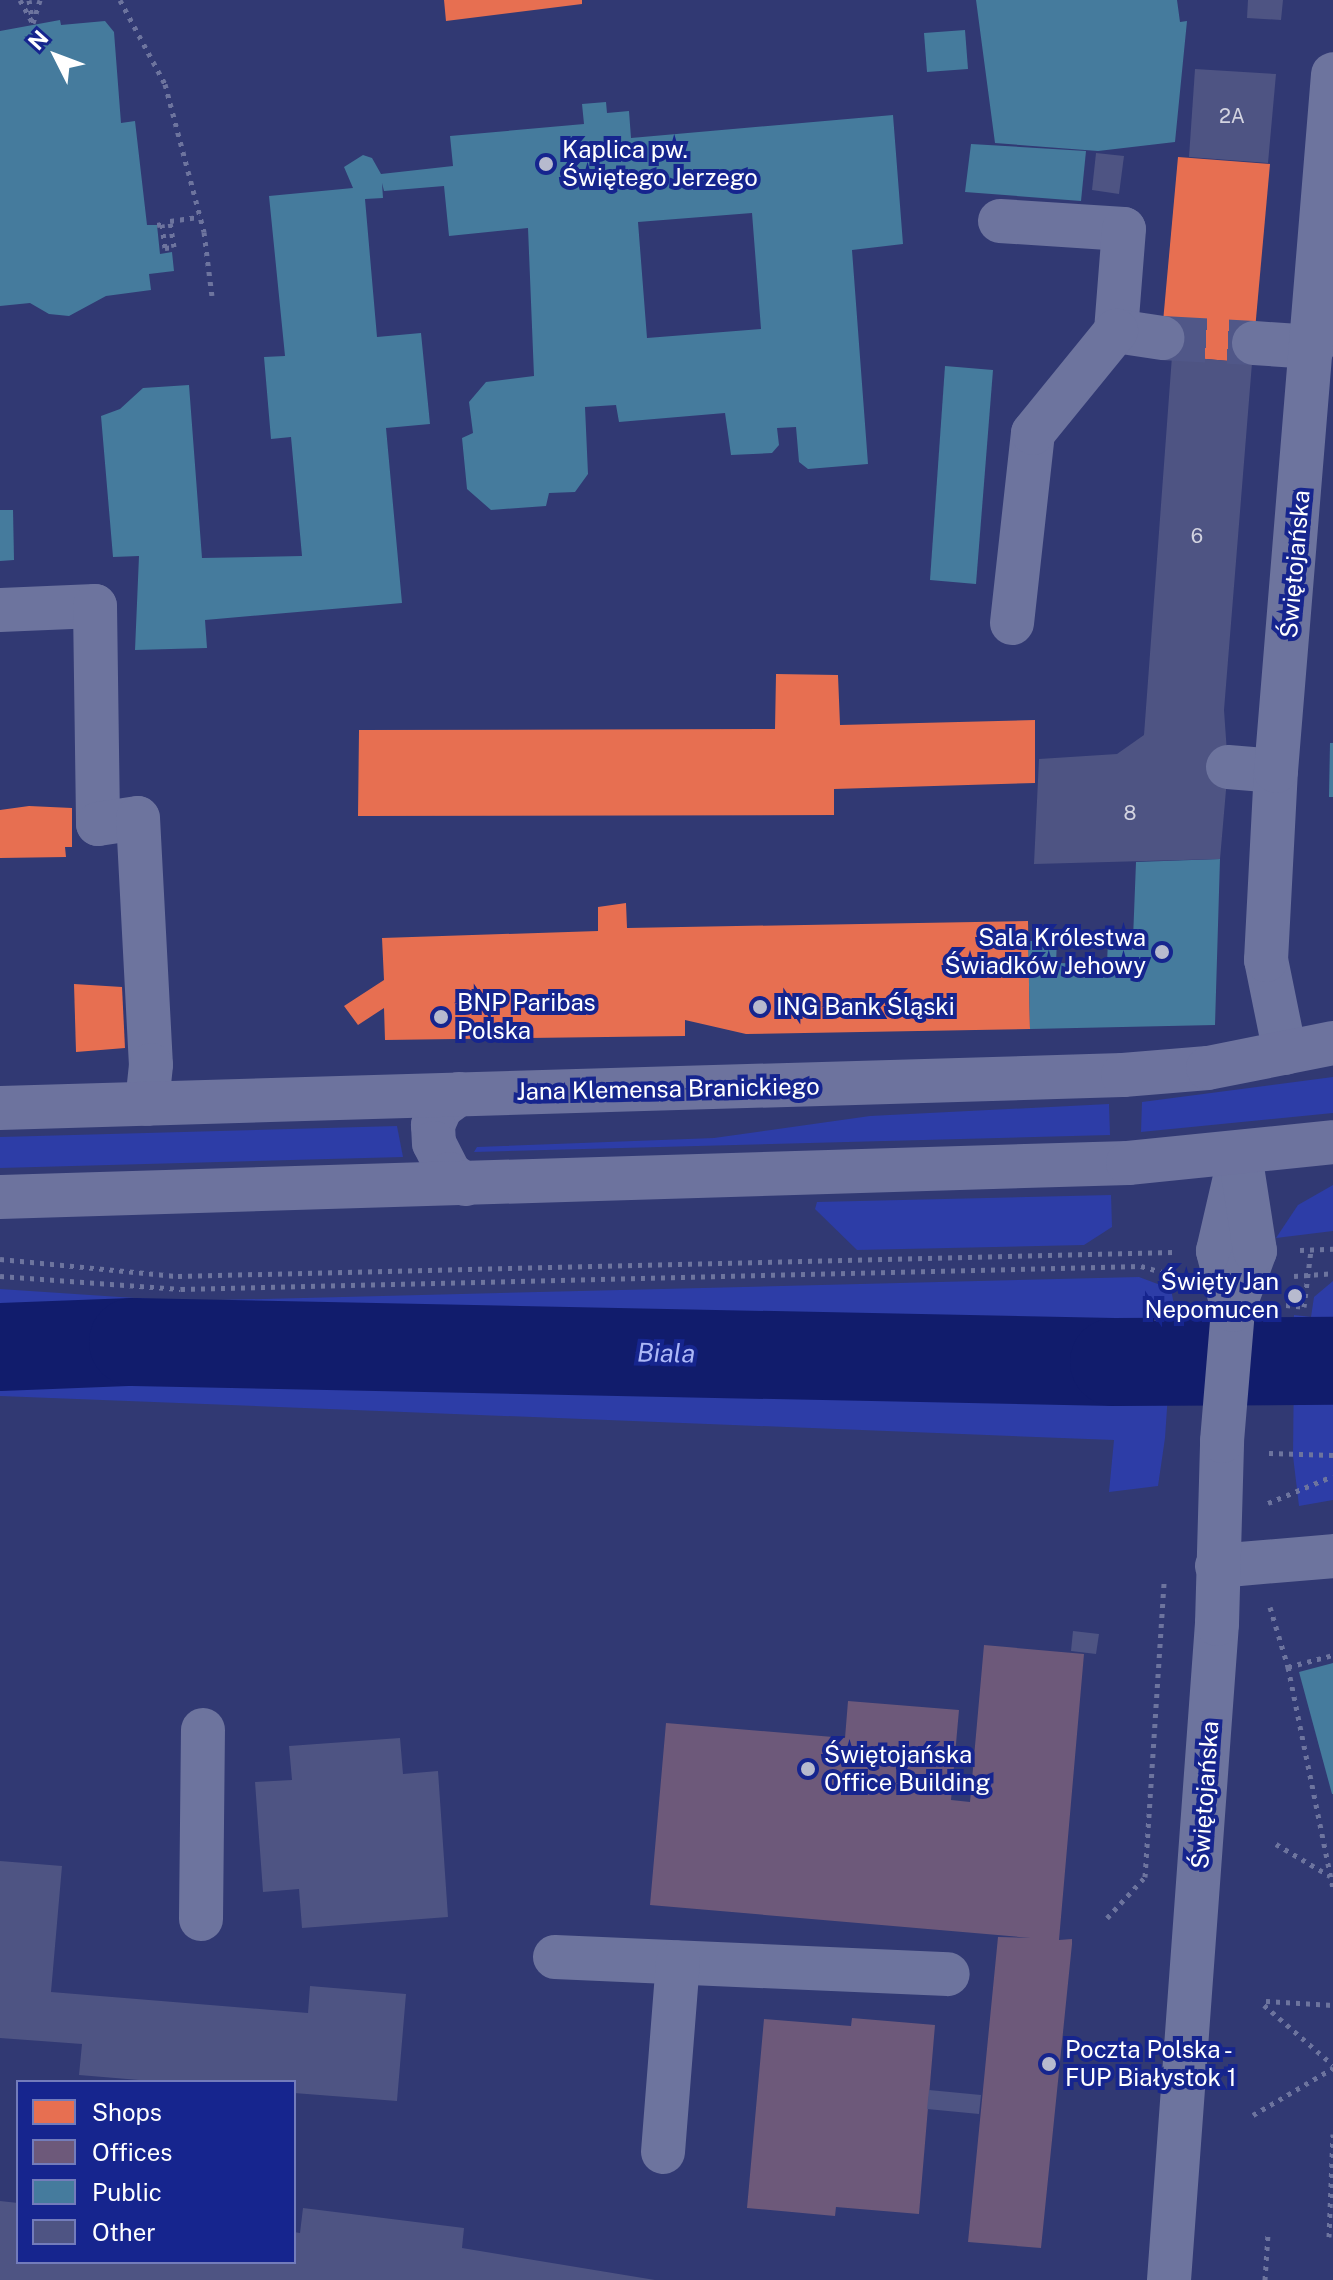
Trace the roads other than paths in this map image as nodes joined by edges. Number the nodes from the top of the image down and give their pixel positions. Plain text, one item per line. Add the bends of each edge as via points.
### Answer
1 (1333, 74) edge
2 (1000, 221) dead end
3 (1116, 331) junction
4 (1162, 338) tunnel mouth
5 (1254, 343) tunnel mouth
6 (1319, 359) edge
7 (0, 610) edge
8 (1012, 623) dead end
9 (1228, 767) dead end
10 (1276, 771) junction
11 (1333, 1043) edge
12 (1285, 1053) junction
13 (459, 1094) junction
14 (147, 1104) junction
15 (0, 1108) edge
16 (1333, 1142) edge
17 (1240, 1154) junction
18 (465, 1184) junction
19 (0, 1197) edge
20 (1333, 1556) edge
21 (1237, 1565) junction
22 (203, 1730) dead end
23 (201, 1919) dead end
24 (555, 1957) dead end
25 (678, 1963) junction
26 (948, 1974) dead end
27 (663, 2152) dead end
28 (1169, 2280) edge

1 - 6 street, Świętojańska
2 - 3 street via 1124,229
3 - 4 street
3 - 8 street via 1033,433
5 - 6 street
6 - 10 street, Świętojańska
7 - 14 street via 95,606 98,824 138,818 151,1065
9 - 10 street
10 - 12 street, Świętojańska via 1266,960
11 - 12 main road, Jana Klemensa Branickiego
12 - 13 main road, Jana Klemensa Branickiego via 1208,1068 1123,1075
13 - 14 main road, Jana Klemensa Branickiego
13 - 18 main road via 441,1107 434,1143 450,1174
14 - 15 main road, Jana Klemensa Branickiego
16 - 17 main road
17 - 18 main road via 1128,1163
17 - 21 street, Świętojańska via 1242,1278 1222,1441
18 - 19 main road
20 - 21 street
21 - 28 street, Świętojańska via 1217,1624
22 - 23 street
24 - 25 street
25 - 26 street
25 - 27 street

